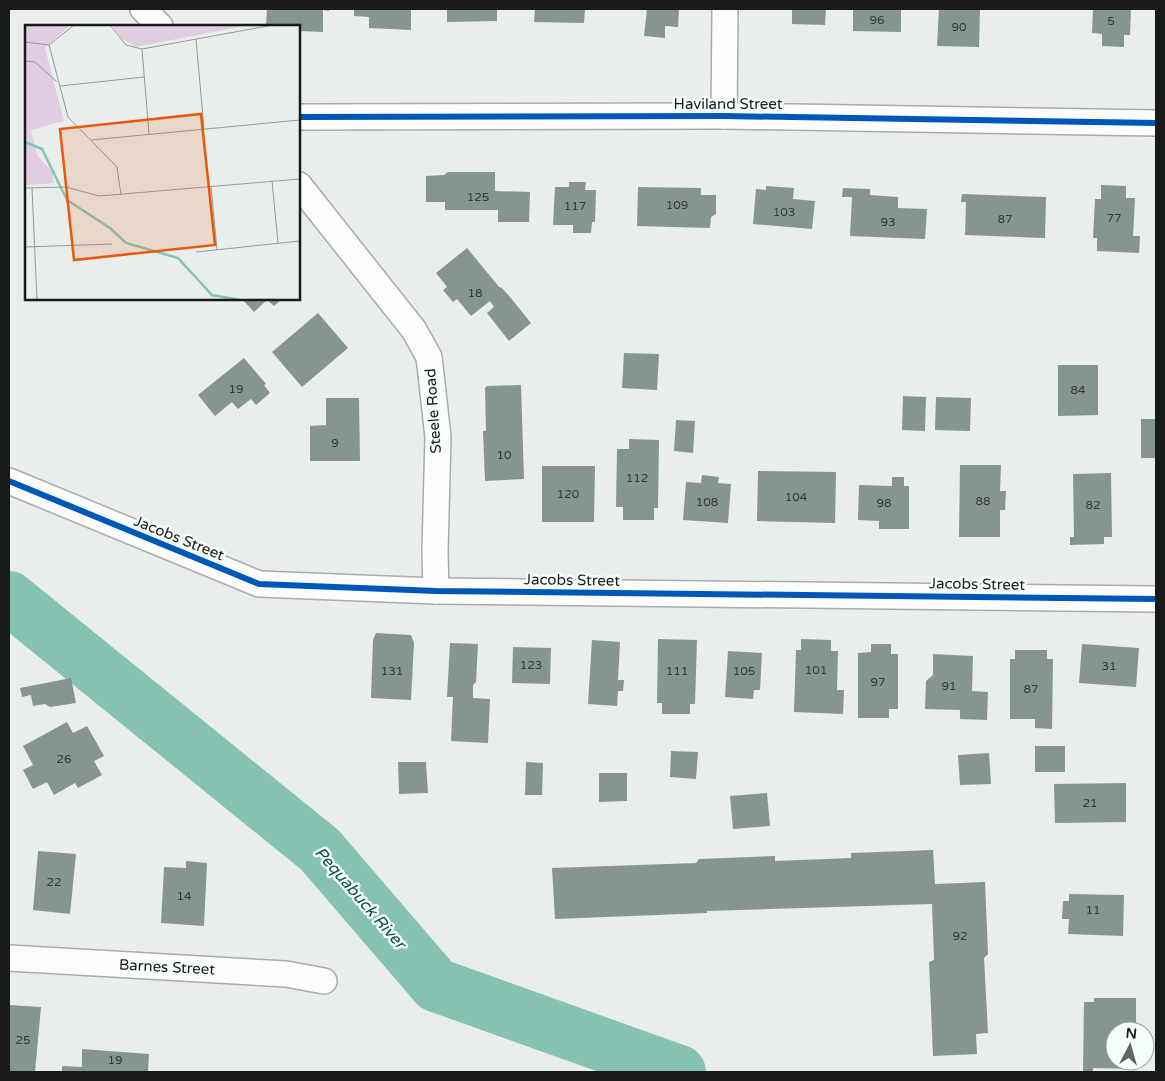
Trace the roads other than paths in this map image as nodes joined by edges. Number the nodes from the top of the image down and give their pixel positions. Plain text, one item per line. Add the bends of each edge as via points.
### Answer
1 (143, 9) edge
2 (725, 9) edge
3 (159, 25) edge
4 (724, 116) junction
5 (300, 117) edge
6 (1156, 122) edge
7 (300, 186) edge
8 (9, 482) edge
9 (436, 591) junction
10 (1156, 599) edge
11 (9, 958) edge
12 (324, 981) dead end

1 - 3 street
2 - 4 street
4 - 5 street, Haviland Street
4 - 6 street, Haviland Street
7 - 9 street, Steele Road via 414,330 429,357 438,437
8 - 9 street, Jacobs Street via 259,584
9 - 10 street, Jacobs Street
11 - 12 street, Barnes Street via 286,974

